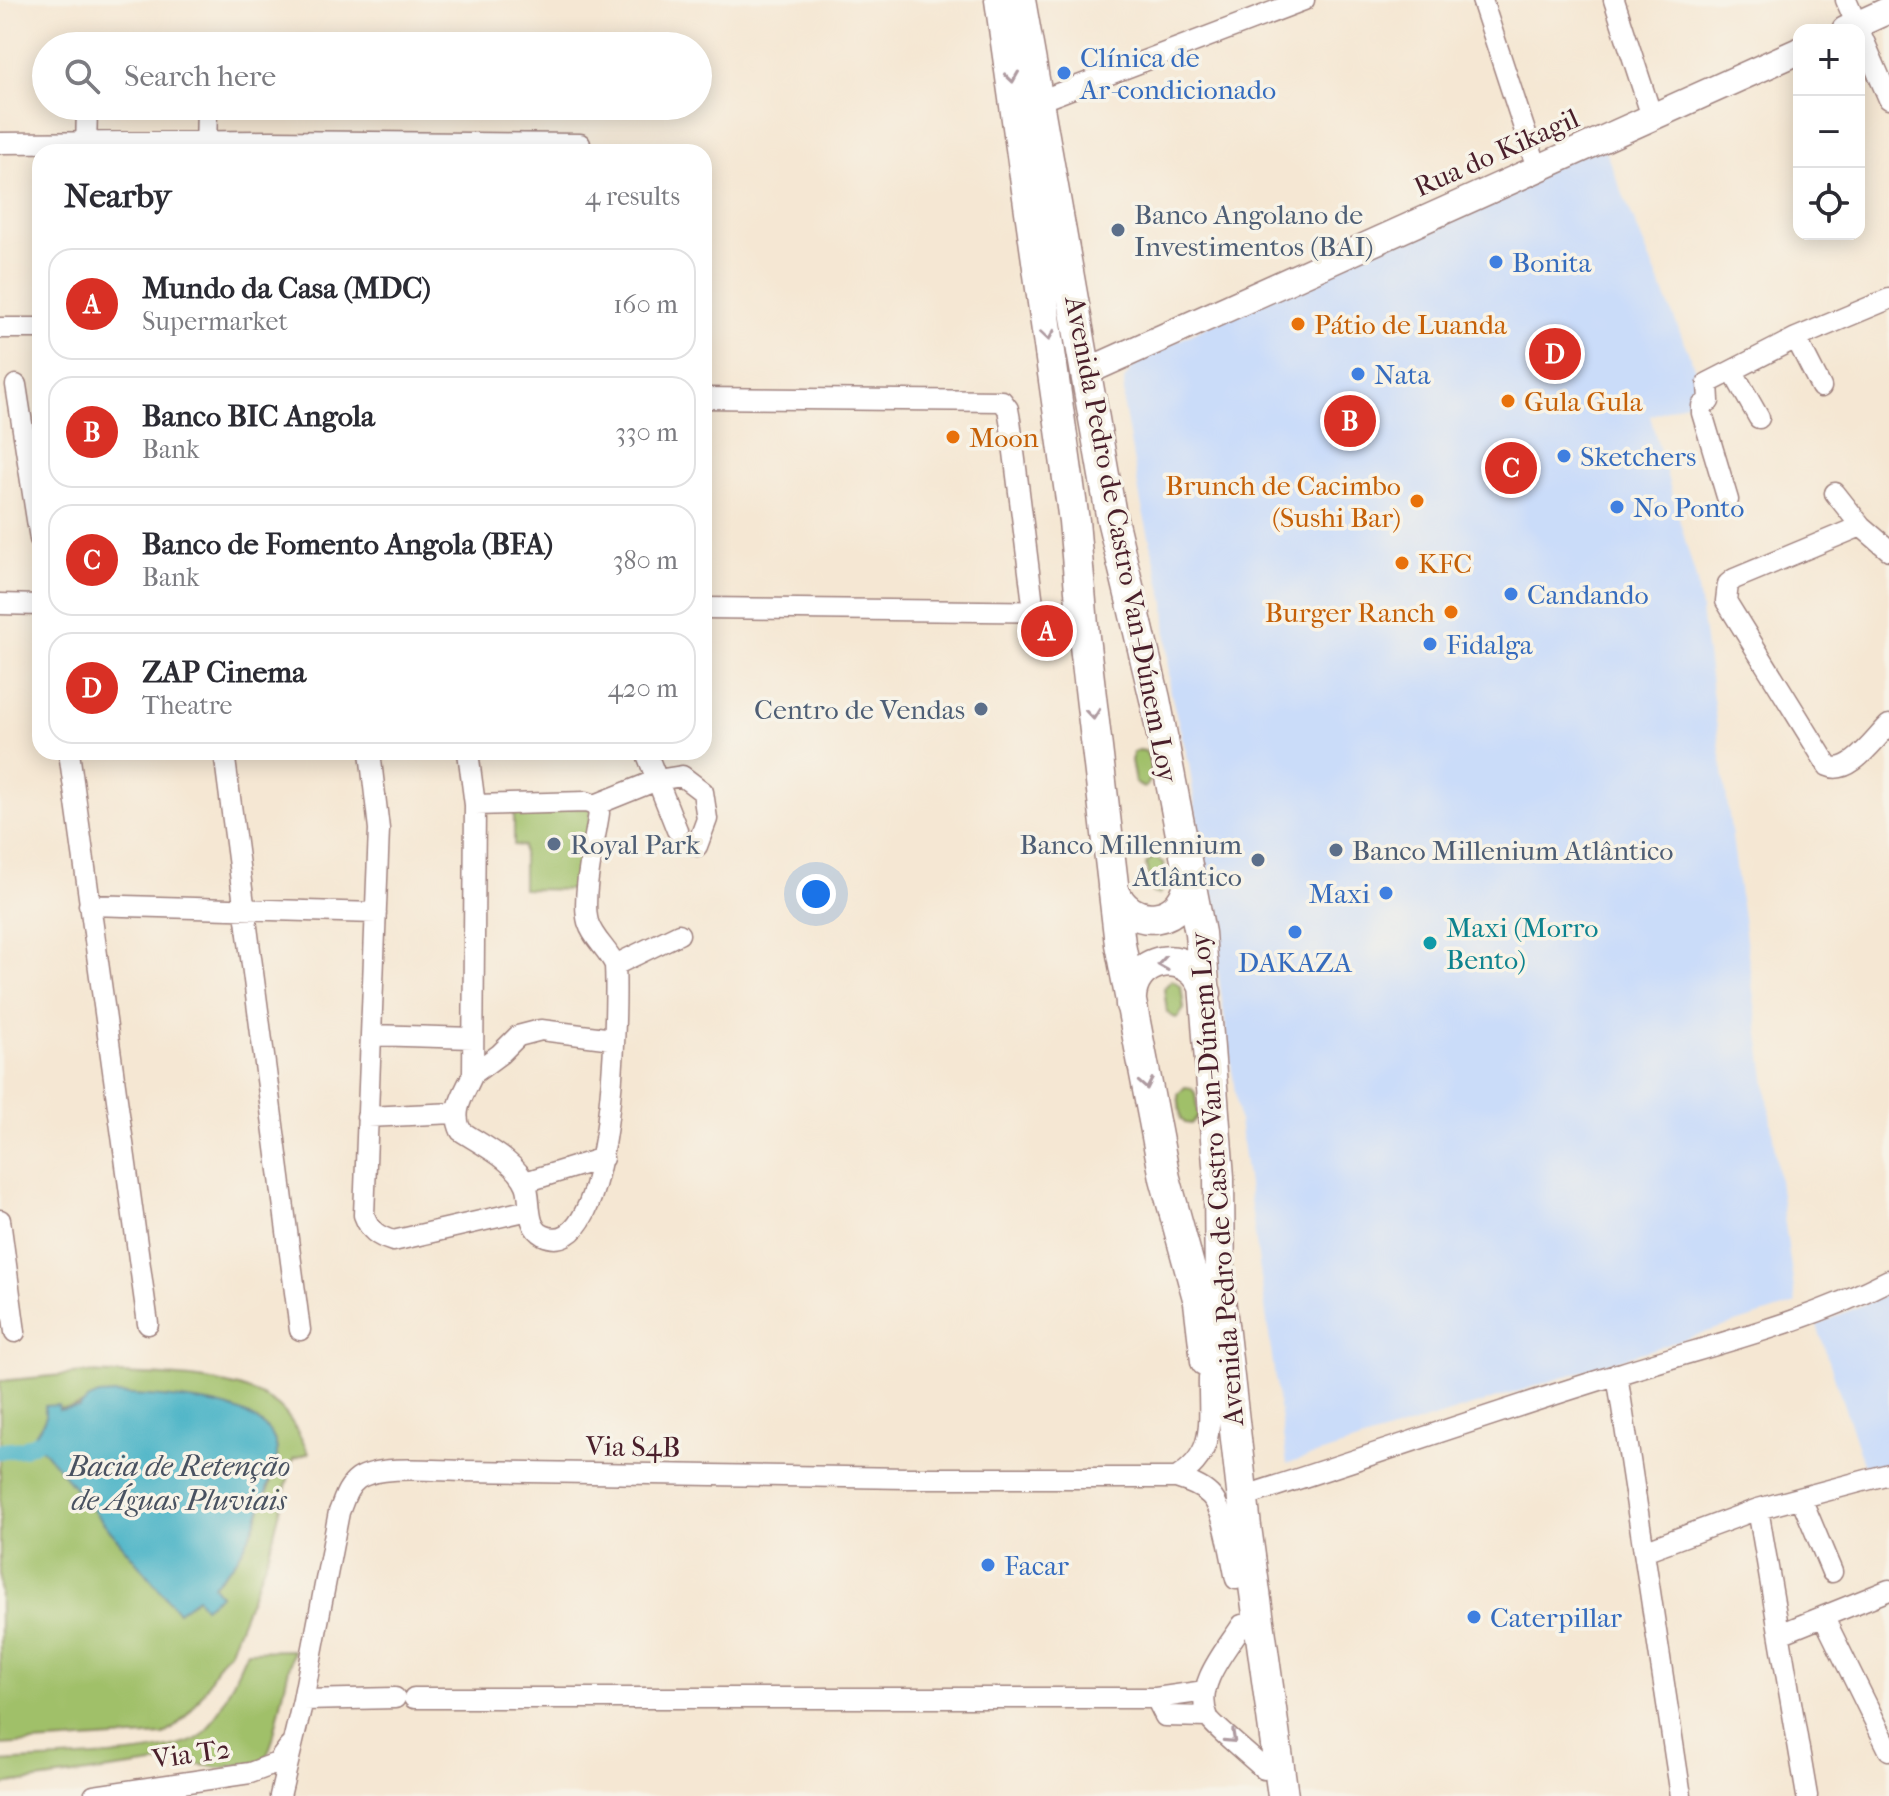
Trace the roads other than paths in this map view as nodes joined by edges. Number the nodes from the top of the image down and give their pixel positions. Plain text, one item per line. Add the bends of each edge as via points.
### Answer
1 (985, 0) edge
2 (1000, 0) edge
3 (1020, 0) edge
4 (1304, 0) edge
5 (1482, 0) edge
6 (1614, 0) edge
7 (1846, 0) edge
8 (1889, 10) edge
9 (1850, 24) edge
10 (1858, 24) edge
11 (1006, 34) junction
12 (1793, 54) edge
13 (1865, 54) edge
14 (1889, 99) edge
15 (1039, 101) junction
16 (1652, 117) junction
17 (87, 120) edge
18 (207, 120) edge
19 (0, 143) edge
20 (86, 144) edge
21 (206, 144) edge
22 (32, 145) edge
23 (1537, 168) junction
24 (1889, 299) edge
25 (0, 328) edge
26 (32, 328) edge
27 (1796, 338) junction
28 (1088, 371) junction
29 (1733, 372) junction
30 (16, 385) dead end
31 (1821, 387) dead end
32 (712, 398) edge
33 (1759, 418) dead end
34 (32, 488) edge
35 (1835, 493) dead end
36 (1728, 500) dead end
37 (1861, 526) junction
38 (1889, 550) edge
39 (0, 604) edge
40 (32, 605) edge
41 (712, 608) edge
42 (1034, 612) junction
43 (1083, 612) junction
44 (1889, 725) edge
45 (70, 760) edge
46 (225, 760) edge
47 (371, 760) edge
48 (469, 760) edge
49 (649, 760) edge
50 (657, 780) junction
51 (475, 805) junction
52 (595, 805) junction
53 (677, 830) dead end
54 (697, 846) dead end
55 (1189, 875) junction
56 (1113, 887) junction
57 (89, 905) junction
58 (247, 909) junction
59 (376, 913) junction
60 (679, 934) dead end
61 (615, 965) junction
62 (1207, 995) junction
63 (1131, 1007) junction
64 (371, 1035) junction
65 (473, 1038) junction
66 (613, 1039) junction
67 (473, 1074) junction
68 (455, 1113) junction
69 (367, 1117) junction
70 (603, 1158) junction
71 (525, 1182) junction
72 (529, 1210) junction
73 (0, 1220) edge
74 (1889, 1280) edge
75 (148, 1324) dead end
76 (300, 1330) dead end
77 (15, 1332) dead end
78 (1617, 1374) junction
79 (1209, 1378) junction
80 (1889, 1474) edge
81 (1176, 1478) junction
82 (1242, 1497) junction
83 (1801, 1498) junction
84 (1758, 1509) junction
85 (1644, 1551) junction
86 (1832, 1572) dead end
87 (1236, 1579) junction
88 (1889, 1590) edge
89 (1824, 1618) junction
90 (1242, 1625) junction
91 (1780, 1634) junction
92 (1205, 1691) junction
93 (1156, 1698) junction
94 (303, 1700) junction
95 (1208, 1717) junction
96 (295, 1736) junction
97 (1889, 1750) edge
98 (250, 1773) junction
99 (1266, 1782) edge
100 (94, 1796) edge
101 (279, 1796) edge
102 (1283, 1796) edge
103 (1681, 1796) edge
104 (1807, 1796) edge

1 - 11 street
2 - 11 highway, Avenida Pedro de Castro Van-Dúnem Loy
3 - 15 highway, Avenida Pedro de Castro Van-Dúnem Loy
4 - 15 street
5 - 23 street
6 - 16 street
7 - 9 street
8 - 10 main road
11 -> 43 highway, Avenida Pedro de Castro Van-Dúnem Loy
12 - 16 main road, Rua do Kikagil
13 - 14 street
15 - 28 highway, Avenida Pedro de Castro Van-Dúnem Loy
16 - 23 main road, Rua do Kikagil
17 - 20 street
18 - 21 street
19 - 22 street
23 - 28 main road, Rua do Kikagil
24 - 27 street
25 - 26 street
27 - 29 street
27 - 31 street
28 - 55 highway, Avenida Pedro de Castro Van-Dúnem Loy via 1111,515 1155,699
29 - 33 street
29 - 36 street via 1708,383 1709,401 1702,406
30 - 34 street
32 - 42 street via 1002,401 1010,420
35 - 37 street
37 - 38 street
37 - 44 street via 1734,579 1725,590 1726,601 1828,766 1846,767
39 - 40 street
41 - 42 street
42 - 43 street
43 -> 56 highway, Avenida Pedro de Castro Van-Dúnem Loy
45 - 57 street
46 - 58 street
47 - 59 street via 379,829
48 - 51 street
49 - 50 street
50 - 52 street
50 - 53 street
50 - 54 street via 682,776 703,792 707,819
51 - 52 street
51 - 65 street
52 - 61 street via 599,813 588,921
55 - 56 highway via 1180,905 1159,917 1129,912
55 - 62 highway, Avenida Pedro de Castro Van-Dúnem Loy
56 - 63 highway, Avenida Pedro de Castro Van-Dúnem Loy
57 - 58 street
57 - 75 street
58 - 59 street
58 - 76 street
59 - 64 street
60 - 61 street
61 - 66 street
62 -> 63 highway via 1195,972 1165,961 1137,977
62 - 82 highway, Avenida Pedro de Castro Van-Dúnem Loy via 1219,1177 1220,1298
63 -> 79 highway, Avenida Pedro de Castro Van-Dúnem Loy via 1174,1215 1199,1302
64 - 65 street
64 - 69 street
65 - 67 street
66 - 67 street via 541,1030 518,1036
66 - 70 street
67 - 68 street
68 - 69 street
68 - 71 street via 461,1131 517,1170
69 - 72 street via 364,1215 378,1236 393,1241
70 - 71 street
70 - 72 street via 588,1210 569,1236 538,1231
71 - 72 street
73 - 77 street
74 - 78 street via 1830,1308
78 - 82 street
78 - 85 street
79 - 81 street via 1205,1450
79 - 87 highway, Avenida Pedro de Castro Van-Dúnem Loy
80 - 83 street
81 - 87 street via 1201,1489 1218,1507
81 - 94 street, Via S4B via 368,1474 349,1489 339,1512
82 - 102 highway, Avenida Pedro de Castro Van-Dúnem Loy
83 - 84 street
83 - 86 street
84 - 85 street
84 - 91 street
85 - 103 street
87 - 90 highway, Avenida Pedro de Castro Van-Dúnem Loy
88 - 89 street
89 - 91 street
89 - 97 street
90 - 92 street
90 - 99 highway, Avenida Pedro de Castro Van-Dúnem Loy
91 - 104 street
92 - 93 street
92 - 95 street
93 - 94 street
93 - 95 street via 1165,1716
94 - 96 street, Via S4B
95 -> 99 street
96 - 98 street, Via S4B via 277,1763
96 - 101 street, Via S4B
98 - 100 street, Via T2
98 - 101 street via 269,1779

